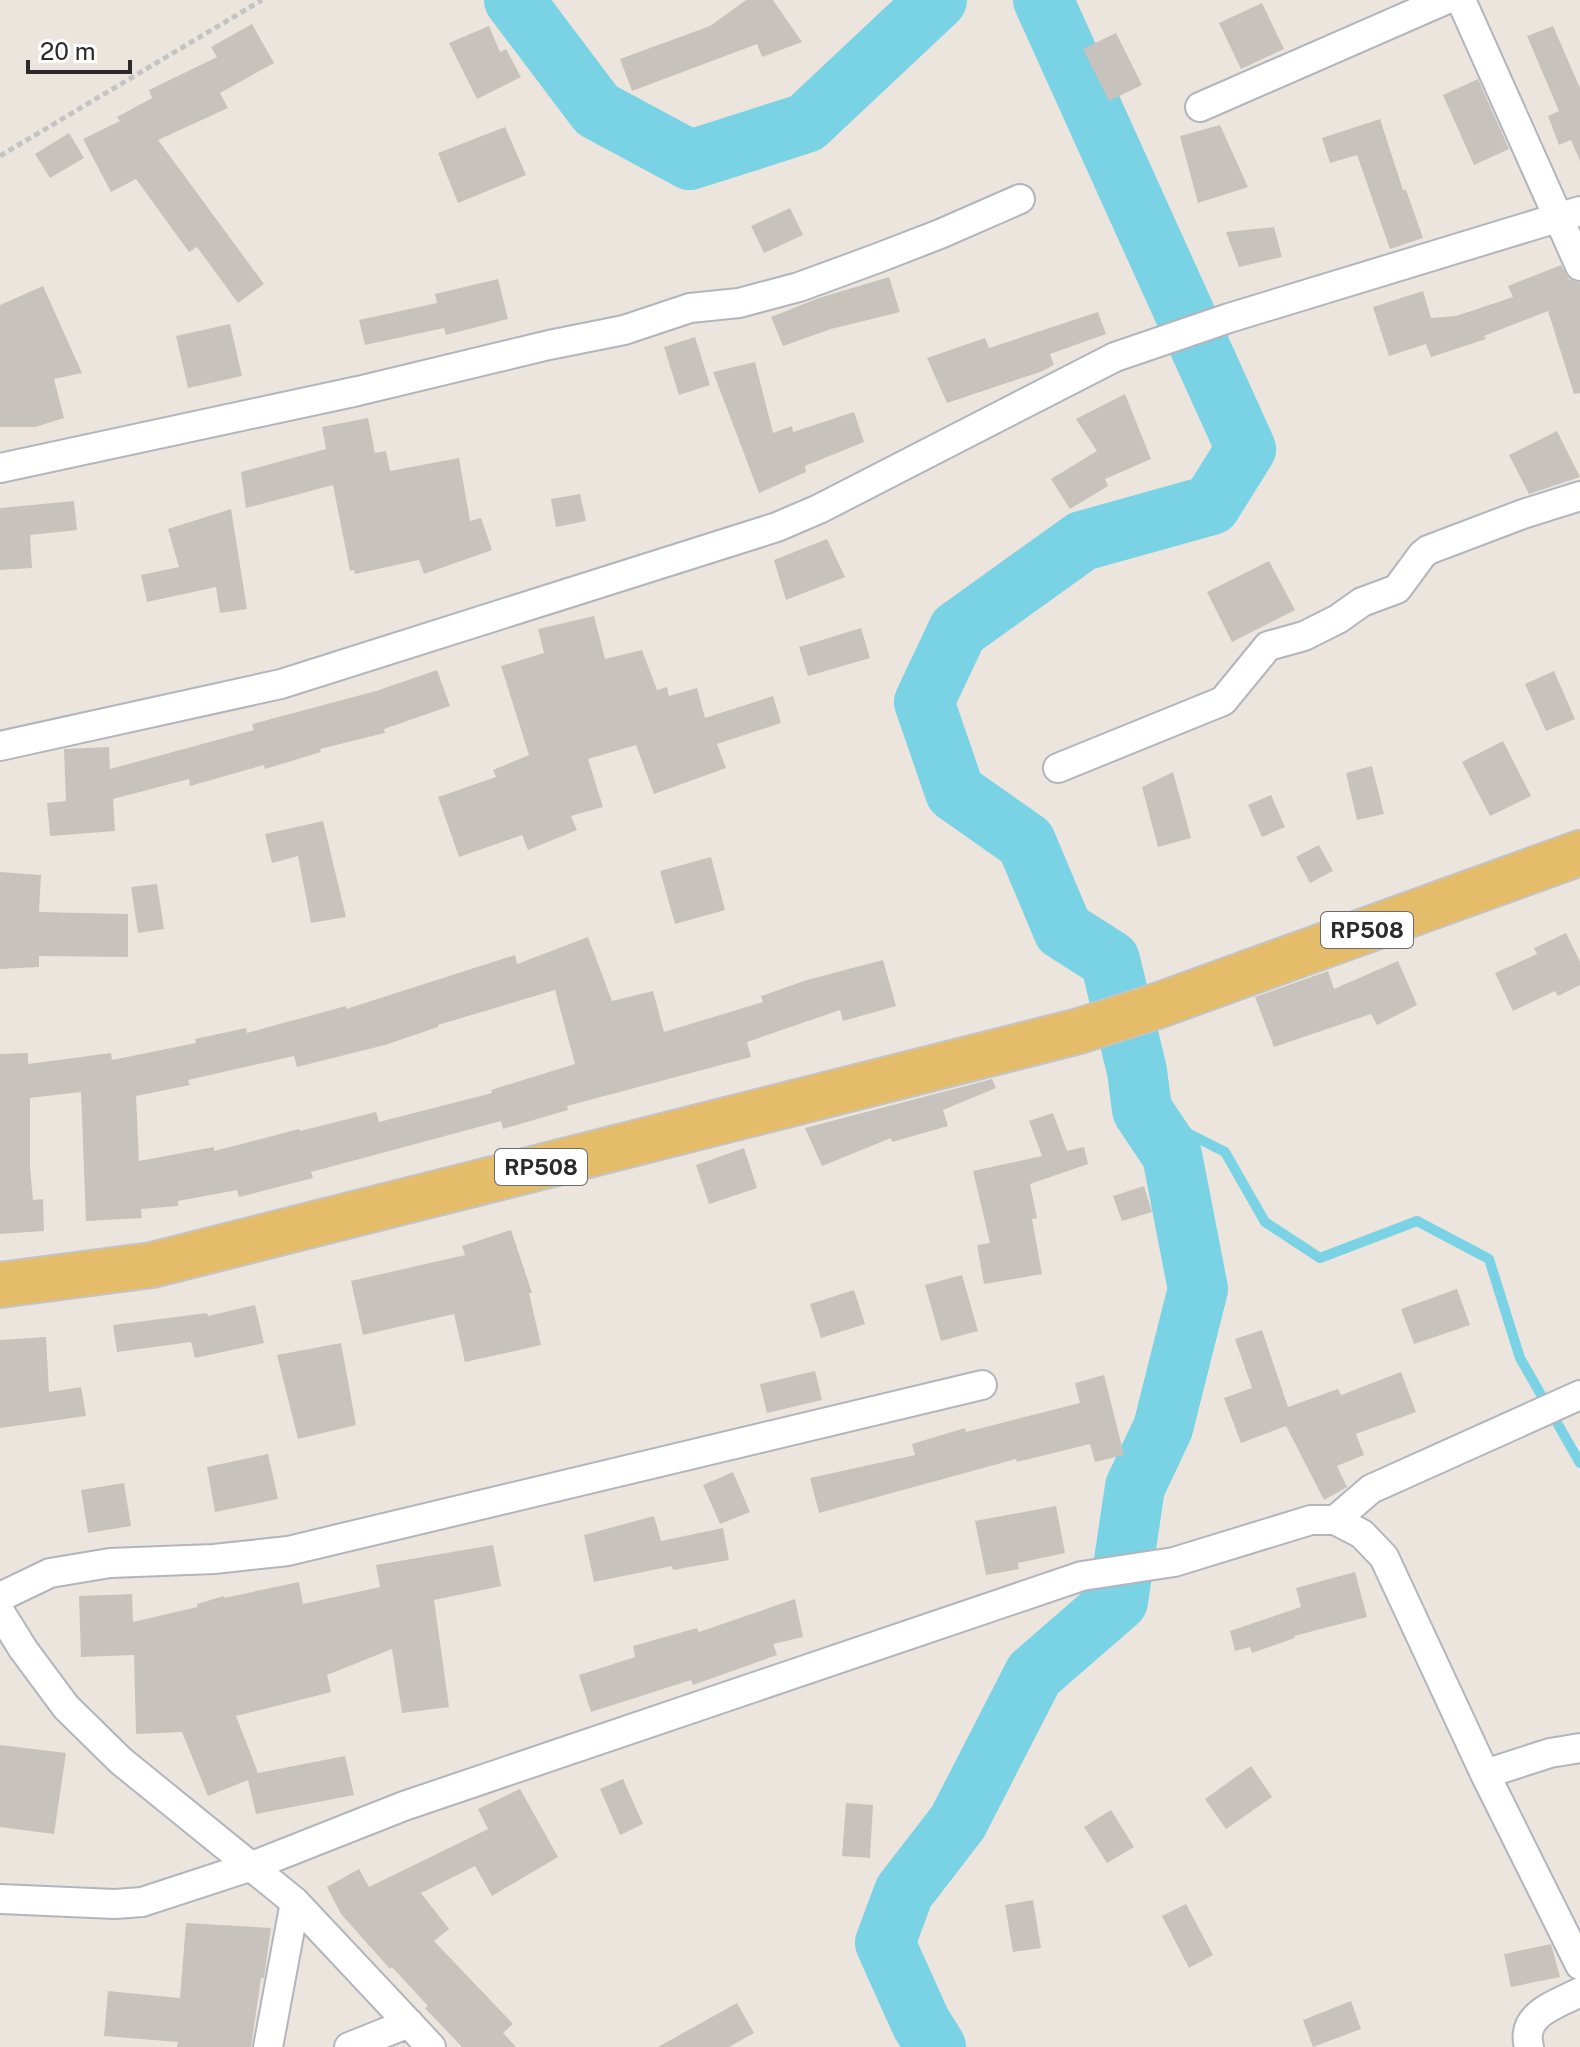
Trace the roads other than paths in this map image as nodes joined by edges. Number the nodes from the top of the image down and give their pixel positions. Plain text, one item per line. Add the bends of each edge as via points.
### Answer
1 (1445, 0) edge
2 (1461, 0) edge
3 (1200, 107) dead end
4 (1020, 199) dead end
5 (1570, 214) edge
6 (1580, 266) edge
7 (0, 468) edge
8 (1580, 496) edge
9 (0, 746) edge
10 (1058, 768) dead end
11 (1580, 853) edge
12 (0, 1285) edge
13 (982, 1385) dead end
14 (1580, 1395) edge
15 (1335, 1520) junction
16 (0, 1597) edge
17 (0, 1612) edge
18 (11, 1646) edge
19 (1580, 1748) edge
20 (1485, 1774) junction
21 (252, 1866) junction
22 (0, 1899) edge
23 (295, 1902) junction
24 (1580, 1965) edge
25 (1580, 1992) edge
26 (409, 2023) junction
27 (268, 2047) edge
28 (349, 2047) edge
29 (431, 2047) edge
30 (1529, 2047) edge

1 - 3 street
2 - 5 street
4 - 7 street via 852,268 739,303 690,308 624,330
5 - 6 street
5 - 9 street via 1115,357 777,527 281,684
8 - 10 street via 1428,550 1397,589 1362,602 1304,636 1268,646 1223,701
11 - 12 main road, RP508 via 1079,1031 152,1265
13 - 16 street via 288,1551 110,1563 50,1573
14 - 15 street via 1371,1489
15 - 20 street via 1362,1534 1384,1557
15 - 21 street via 1311,1520 1174,1562 1082,1576 404,1806
17 - 18 street
18 - 21 street via 110,1750
19 - 20 street
20 - 24 street
21 - 22 street via 142,1902
21 - 23 street
23 - 26 street
23 - 27 street
25 - 30 street via 1531,2019 1526,2030
26 - 28 street
26 - 29 street

